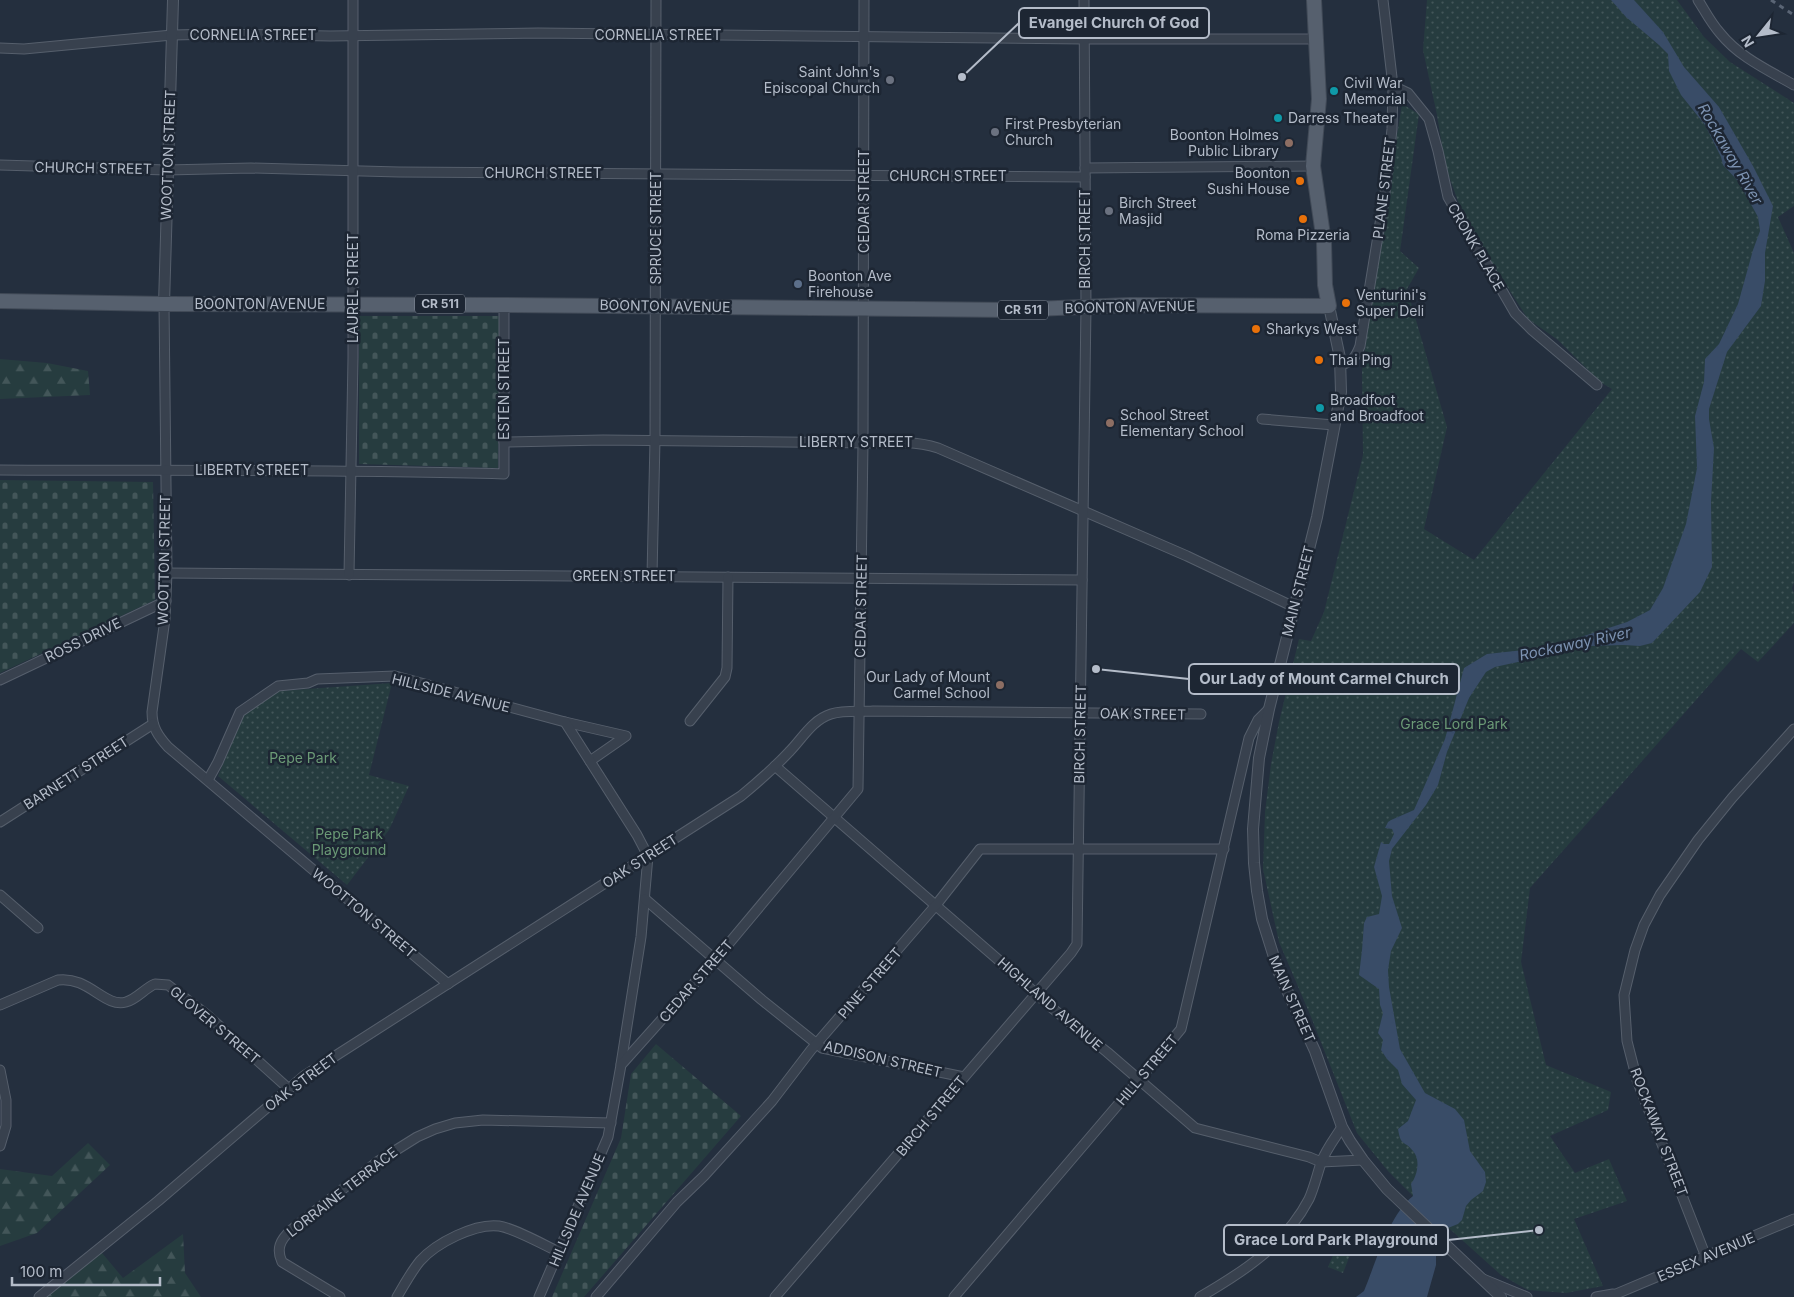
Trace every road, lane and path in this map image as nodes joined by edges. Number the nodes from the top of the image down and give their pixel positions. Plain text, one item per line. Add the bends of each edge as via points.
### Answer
1 (173, 0) edge
2 (353, 0) edge
3 (656, 0) edge
4 (864, 0) edge
5 (1084, 0) edge
6 (1314, 0) edge
7 (1383, 0) edge
8 (1698, 0) edge
9 (172, 35) junction
10 (354, 35) junction
11 (656, 35) junction
12 (864, 37) junction
13 (1084, 39) junction
14 (1316, 39) junction
15 (0, 48) edge
16 (1794, 85) edge
17 (1393, 86) junction
18 (0, 165) edge
19 (1313, 166) junction
20 (167, 170) junction
21 (353, 171) junction
22 (1085, 172) junction
23 (656, 173) junction
24 (864, 176) junction
25 (0, 301) edge
26 (164, 304) junction
27 (353, 304) junction
28 (504, 305) junction
29 (656, 306) junction
30 (1329, 306) junction
31 (1086, 307) junction
32 (863, 308) junction
33 (1341, 365) junction
34 (1597, 385) dead end
35 (1262, 418) dead end
36 (1334, 425) junction
37 (656, 440) junction
38 (504, 442) junction
39 (863, 443) junction
40 (0, 470) edge
41 (352, 470) junction
42 (165, 471) junction
43 (504, 474) joint
44 (1082, 511) junction
45 (167, 573) junction
46 (349, 575) junction
47 (652, 576) junction
48 (728, 577) junction
49 (862, 577) junction
50 (1082, 580) junction
51 (166, 601) junction
52 (1294, 606) junction
53 (0, 680) edge
54 (1269, 709) junction
55 (860, 712) junction
56 (1080, 713) junction
57 (1201, 714) dead end
58 (690, 721) dead end
59 (565, 722) junction
60 (153, 724) junction
61 (1794, 729) edge
62 (590, 760) junction
63 (775, 766) junction
64 (208, 780) junction
65 (834, 817) junction
66 (0, 822) edge
67 (1224, 849) junction
68 (1079, 850) junction
69 (648, 855) junction
70 (0, 896) edge
71 (645, 899) junction
72 (936, 905) junction
73 (38, 928) dead end
74 (715, 960) junction
75 (448, 984) junction
76 (1036, 993) junction
77 (0, 1005) edge
78 (817, 1044) junction
79 (621, 1064) junction
80 (0, 1070) edge
81 (964, 1077) junction
82 (1139, 1080) junction
83 (289, 1089) junction
84 (611, 1122) junction
85 (1342, 1127) junction
86 (0, 1146) edge
87 (1363, 1160) junction
88 (1321, 1162) junction
89 (1794, 1219) edge
90 (559, 1252) junction
91 (1706, 1257) junction
92 (1479, 1277) junction
93 (1618, 1293) junction
94 (39, 1297) edge
95 (340, 1297) edge
96 (397, 1297) edge
97 (539, 1297) edge
98 (596, 1297) edge
99 (775, 1297) edge
100 (954, 1297) edge
101 (1200, 1297) edge
102 (1501, 1297) edge
103 (1527, 1297) edge
104 (1596, 1297) edge
105 (1609, 1297) edge

1 - 9 street, WOOTTON STREET
2 - 10 street, LAUREL STREET
3 - 11 street, SPRUCE STREET
4 - 12 street, CEDAR STREET
5 - 13 street, BIRCH STREET
6 - 14 main road, MAIN STREET
7 - 17 street, PLANE STREET
8 - 16 street via 1720,34 1734,48
9 - 10 street, CORNELIA STREET
9 - 15 street, CORNELIA STREET via 24,49
9 - 20 street, WOOTTON STREET
10 - 11 street, CORNELIA STREET
10 - 21 street, LAUREL STREET
11 - 12 street, CORNELIA STREET
11 - 23 street, SPRUCE STREET
12 - 13 street, CORNELIA STREET
12 - 24 street, CEDAR STREET
13 - 14 street, CORNELIA STREET
13 - 22 street, BIRCH STREET
14 - 19 main road, MAIN STREET via 1318,99
17 - 33 street, PLANE STREET via 1386,186 1360,346 1354,359
17 - 34 street, CRONK PLACE via 1408,93 1428,119 1448,197 1515,313
18 - 20 street, CHURCH STREET
19 - 22 street, CHURCH STREET
19 - 30 main road, MAIN STREET
20 - 21 street, CHURCH STREET
20 - 26 street, WOOTTON STREET
21 - 23 street, CHURCH STREET
21 - 27 street, LAUREL STREET
22 - 24 street, CHURCH STREET
22 - 31 street, BIRCH STREET
23 - 24 street, CHURCH STREET
23 - 29 street, SPRUCE STREET
24 - 32 street, CEDAR STREET
25 - 26 main road, BOONTON AVENUE / CR 511
26 - 27 main road, BOONTON AVENUE / CR 511
26 - 42 street, WOOTTON STREET
27 - 28 main road, BOONTON AVENUE / CR 511
27 - 41 street, LAUREL STREET
28 - 29 main road, BOONTON AVENUE / CR 511
28 - 38 street, ESTEN STREET
29 - 32 main road, BOONTON AVENUE / CR 511
29 - 37 street, SPRUCE STREET
30 - 31 main road, BOONTON AVENUE / CR 511
30 - 33 street, MAIN STREET
31 - 32 main road, BOONTON AVENUE / CR 511 via 1011,310
31 - 44 street, BIRCH STREET
32 - 39 street, CEDAR STREET
33 - 36 street, MAIN STREET via 1341,392
35 - 36 street
36 - 52 street, MAIN STREET via 1317,517
37 - 38 street, LIBERTY STREET
37 - 39 street, LIBERTY STREET
37 - 47 street, SPRUCE STREET
38 - 43 street, ESTEN STREET
39 - 44 street, LIBERTY STREET via 912,442 938,448
39 - 49 street, CEDAR STREET
40 - 42 street, LIBERTY STREET
41 - 42 street, LIBERTY STREET
41 - 43 street, LIBERTY STREET
41 - 46 street, LAUREL STREET
42 - 45 street, WOOTTON STREET
44 - 50 street, BIRCH STREET
44 - 52 street, LIBERTY STREET
45 - 46 street, GREEN STREET
45 - 51 street, WOOTTON STREET
46 - 47 street, GREEN STREET
47 - 48 street, GREEN STREET
48 - 49 street, GREEN STREET
48 - 58 street via 725,677
49 - 50 street, GREEN STREET
49 - 55 street, CEDAR STREET
50 - 56 street, BIRCH STREET
51 - 53 street, ROSS DRIVE
51 - 60 street, WOOTTON STREET
52 - 54 street, MAIN STREET
54 - 67 street, HILL STREET via 1248,738
54 - 85 street, MAIN STREET via 1259,758 1253,829 1257,891 1266,936 1279,973 1323,1071
55 - 56 street, OAK STREET
55 - 63 street, OAK STREET via 837,712 818,720
55 - 65 street, CEDAR STREET via 858,789
56 - 57 street, OAK STREET
56 - 68 street, BIRCH STREET
59 - 62 street
59 - 62 street, HILLSIDE AVENUE via 626,736
59 - 64 street, HILLSIDE AVENUE via 395,676 318,679 278,686 240,712
60 - 64 street, WOOTTON STREET via 168,747
60 - 66 street, BARNETT STREET
61 - 91 street, ROCKAWAY STREET via 1726,805 1660,895 1634,950 1624,996 1627,1041 1637,1080
62 - 69 street
63 - 65 street, HIGHLAND AVENUE
63 - 69 street, OAK STREET via 741,796
64 - 75 street, WOOTTON STREET
65 - 72 street, HIGHLAND AVENUE
65 - 74 street, CEDAR STREET
67 - 68 street, PINE STREET
67 - 82 street, HILL STREET via 1181,1029
68 - 72 street, PINE STREET via 980,849
68 - 76 street, BIRCH STREET via 1077,944
69 - 71 street
69 - 75 street, OAK STREET
70 - 73 street
71 - 74 street, ADDISON STREET
71 - 79 street
72 - 76 street, HIGHLAND AVENUE
72 - 78 street, PINE STREET
74 - 78 street, ADDISON STREET
74 - 79 street, CEDAR STREET
75 - 83 street, OAK STREET via 332,1057
76 - 81 street, BIRCH STREET
76 - 82 street, HIGHLAND AVENUE
77 - 83 street, GLOVER STREET via 65,979 120,1003 132,1000 155,984 168,985 228,1033
78 - 81 street, ADDISON STREET via 822,1048
78 - 98 street, PINE STREET via 772,1101 677,1202
79 - 84 street
80 - 86 street via 6,1100 6,1126
81 - 99 street, BIRCH STREET
82 - 88 street, HIGHLAND AVENUE via 1195,1128 1309,1156
82 - 100 street, HILL STREET
83 - 94 street, OAK STREET
84 - 90 street, HILLSIDE AVENUE via 608,1137
84 - 95 street, LORRAINE TERRACE via 483,1120 454,1123 416,1137 376,1162 291,1230 280,1243 282,1262
85 - 87 street, MAIN STREET
85 - 88 street
87 - 88 street, HIGHLAND AVENUE
87 - 92 street, MAIN STREET via 1400,1202
88 - 101 street via 1309,1198 1288,1232 1259,1260
89 - 91 street, ESSEX AVENUE
90 - 96 street via 501,1226 474,1228 421,1260
90 - 97 street, HILLSIDE AVENUE
91 - 93 street, ESSEX AVENUE
92 - 102 street, MAIN STREET
92 - 103 street
93 - 104 street, ESSEX AVENUE
93 - 105 street, ESSEX AVENUE

